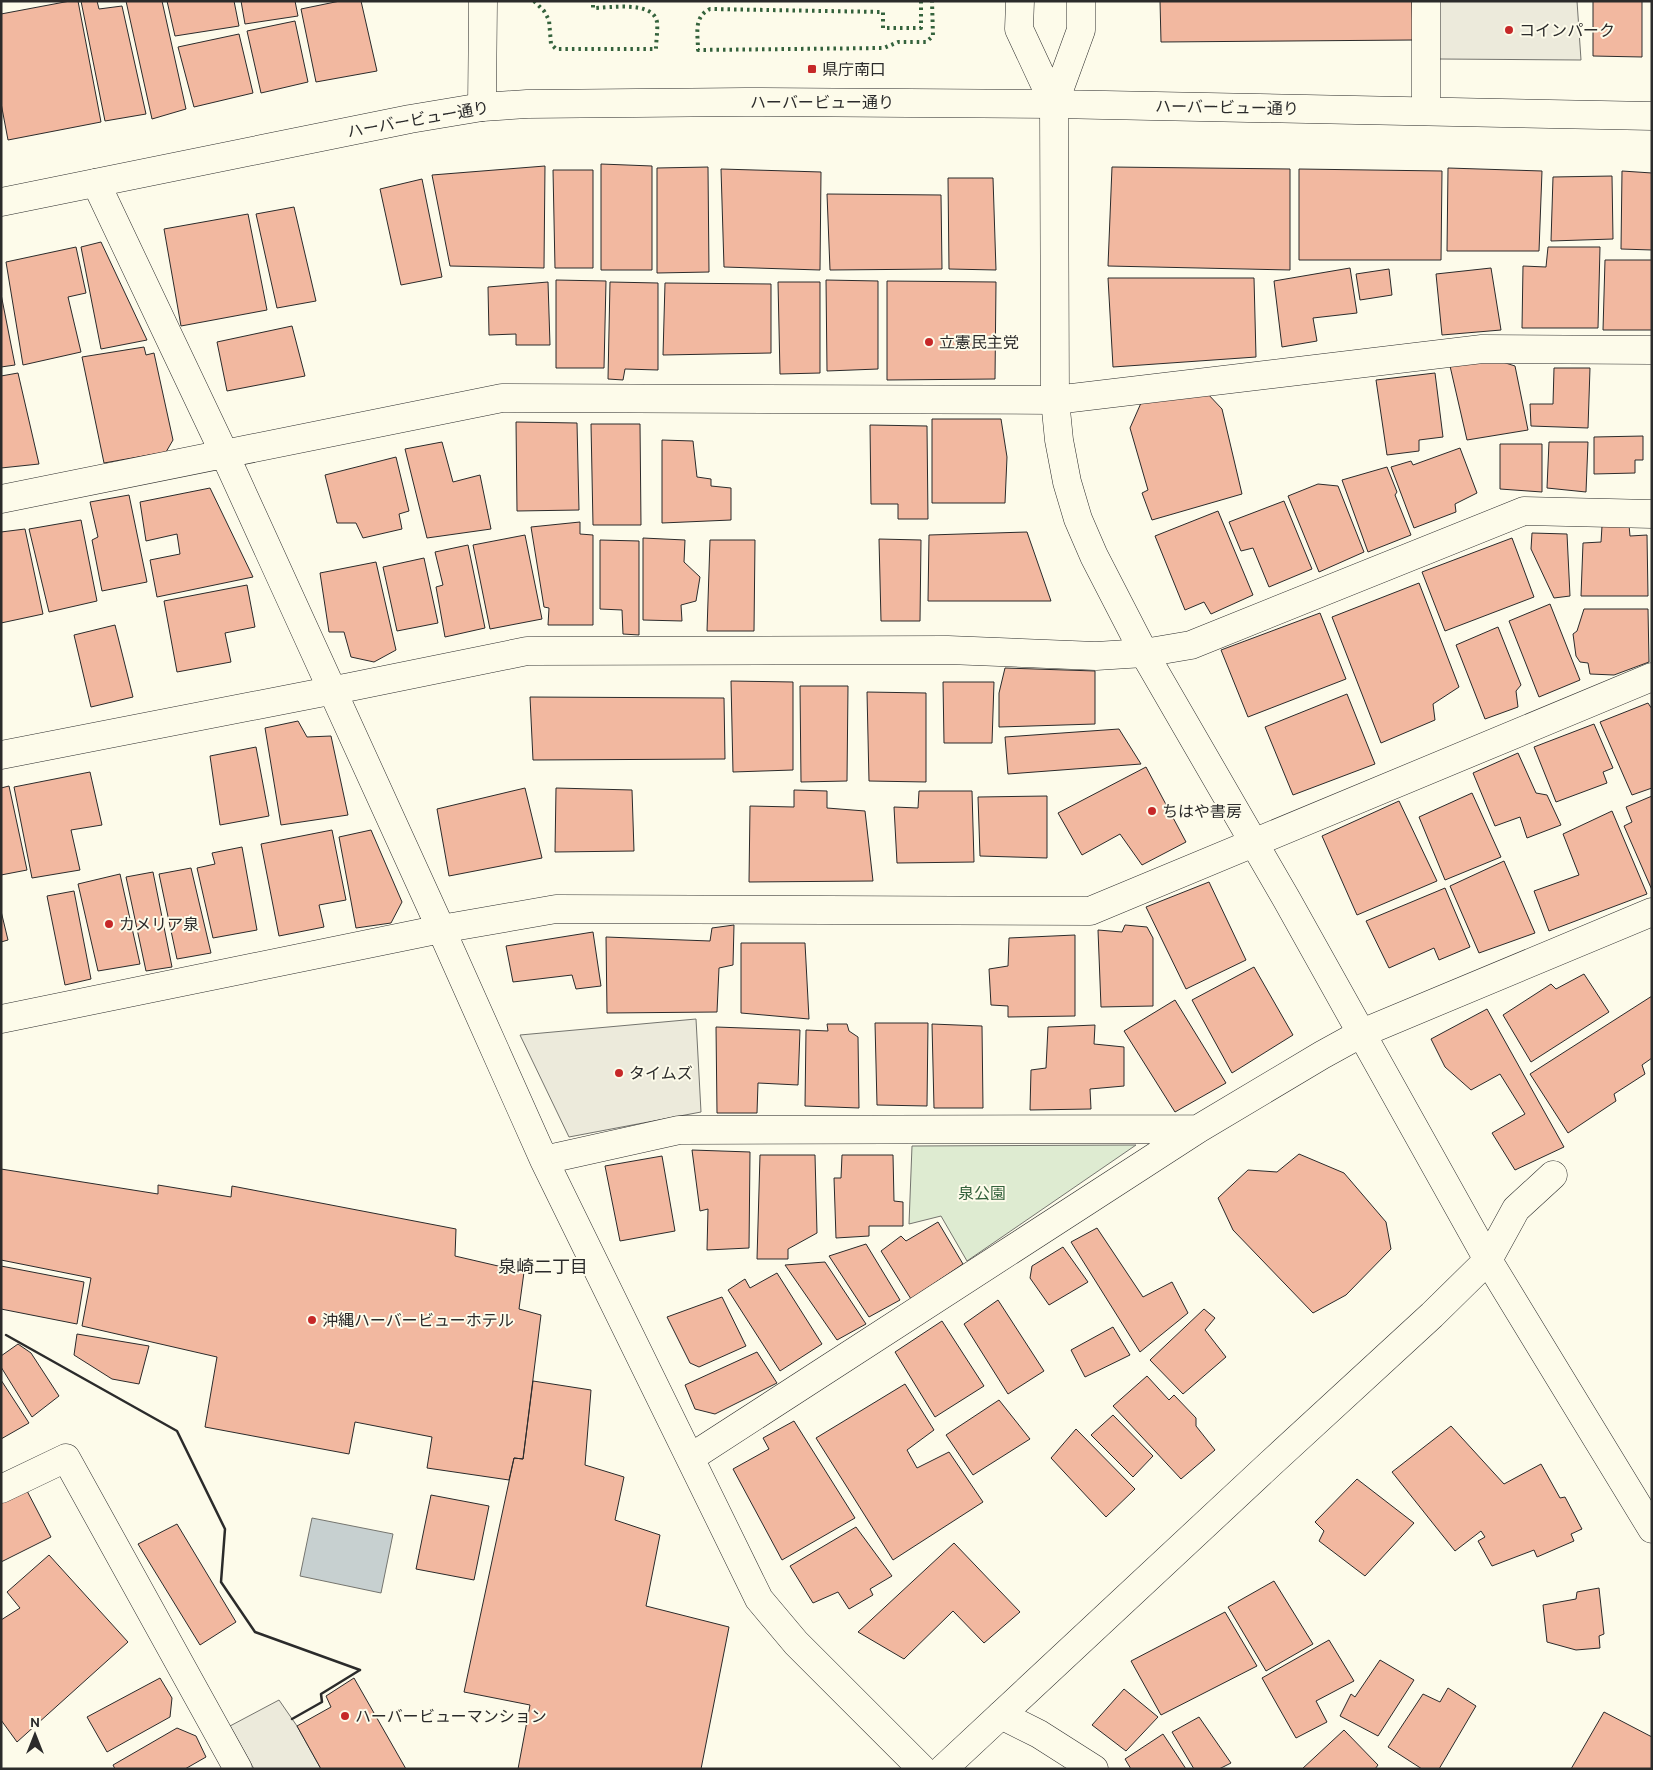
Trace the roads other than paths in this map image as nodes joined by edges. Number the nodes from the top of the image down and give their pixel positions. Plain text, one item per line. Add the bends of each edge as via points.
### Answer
1 (483, 1) edge
2 (1020, 1) edge
3 (1081, 1) edge
4 (1426, 1) edge
5 (1054, 104) junction
6 (482, 107) junction
7 (1426, 111) junction
8 (1652, 116) edge
9 (96, 183) junction
10 (1, 202) edge
11 (1652, 350) edge
12 (1055, 400) junction
13 (225, 454) junction
14 (1, 499) edge
15 (1652, 514) edge
16 (1144, 653) junction
17 (1652, 677) edge
18 (332, 691) junction
19 (1, 755) edge
20 (1254, 842) junction
21 (1652, 912) edge
22 (441, 929) junction
23 (1, 1018) edge
24 (1362, 1033) junction
25 (1198, 1129) junction
26 (544, 1160) junction
27 (1552, 1175) dead end
28 (1488, 1260) junction
29 (690, 1458) junction
30 (1, 1489) edge
31 (1652, 1529) edge
32 (1001, 1715) junction
33 (238, 1769) edge
34 (922, 1769) edge
35 (942, 1769) edge
36 (1094, 1769) edge

1 - 6 street
2 - 5 street via 1020,29
3 - 5 street via 1081,30
4 - 7 street
5 - 6 street, ハーバービュー通り via 745,102
5 - 7 street, ハーバービュー通り
5 - 12 street
6 - 9 street, ハーバービュー通り
7 - 8 street, ハーバービュー通り
9 - 10 street, ハーバービュー通り
9 - 13 street
11 - 12 street via 1482,349
12 - 13 street via 502,398
12 - 16 street via 1067,482 1078,519
13 - 14 street
13 - 18 street
15 - 16 street via 1524,511 1191,645
16 - 18 street via 1096,656 948,650 526,651
16 - 20 street
17 - 20 street
18 - 19 street
18 - 22 street
20 - 22 street via 1090,911 556,908
20 - 24 street
21 - 24 street
22 - 23 street
22 - 26 street
24 - 25 street
24 - 28 street
25 - 26 street via 679,1130
25 - 29 street
26 - 29 street
27 - 28 street via 1516,1209
28 - 31 street
28 - 32 street
29 - 34 street via 759,1599 796,1643
30 - 33 street via 66,1458
32 - 35 street
32 - 36 street via 1039,1734

